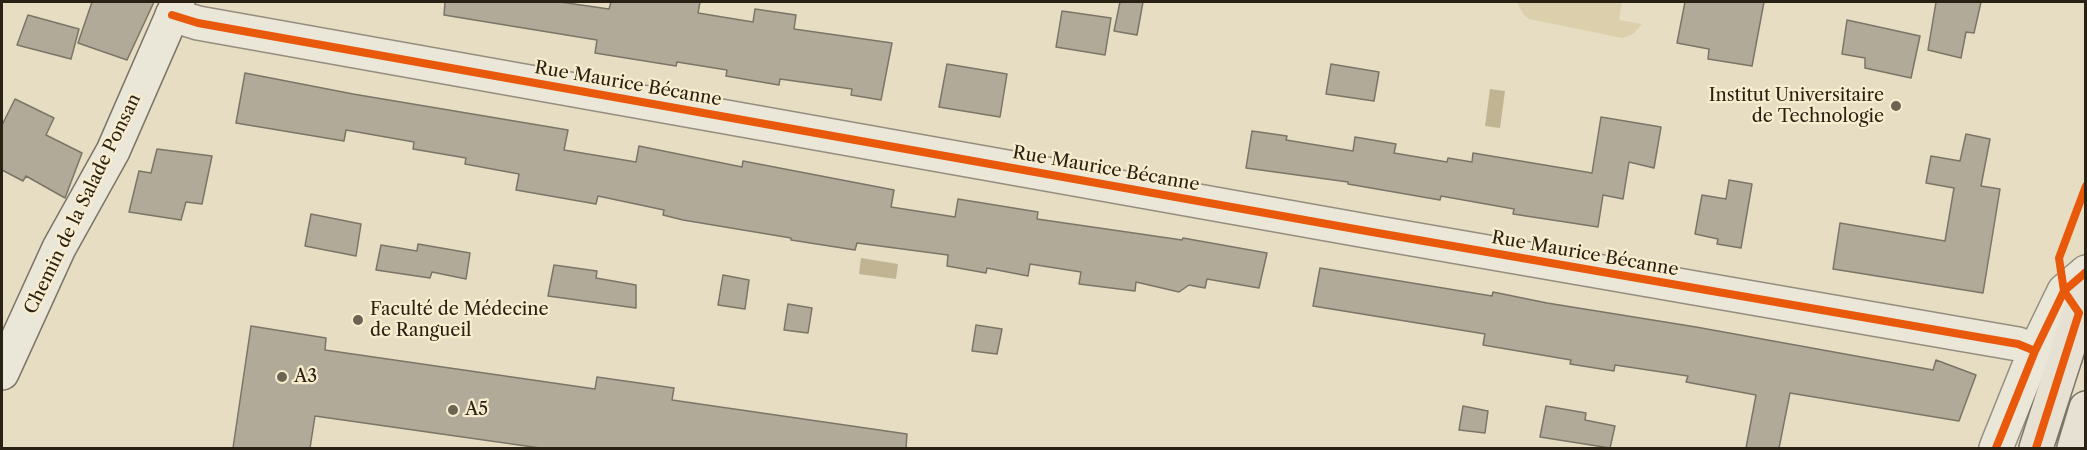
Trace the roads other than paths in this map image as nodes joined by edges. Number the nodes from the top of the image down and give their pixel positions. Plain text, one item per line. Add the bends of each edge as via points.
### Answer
1 (175, 8) edge
2 (2085, 272) edge
3 (2085, 293) edge
4 (2035, 351) junction
5 (2, 373) edge
6 (2085, 408) edge
7 (1996, 448) edge
8 (2036, 448) edge
9 (2074, 448) edge

1 - 4 street, Rue Maurice Bécanne via 208,25 2018,344
1 - 5 street, Chemin de la Salade Ponsan via 113,151 59,248
2 - 4 street via 2064,291
3 - 8 main road
4 - 7 street
6 - 9 main road

